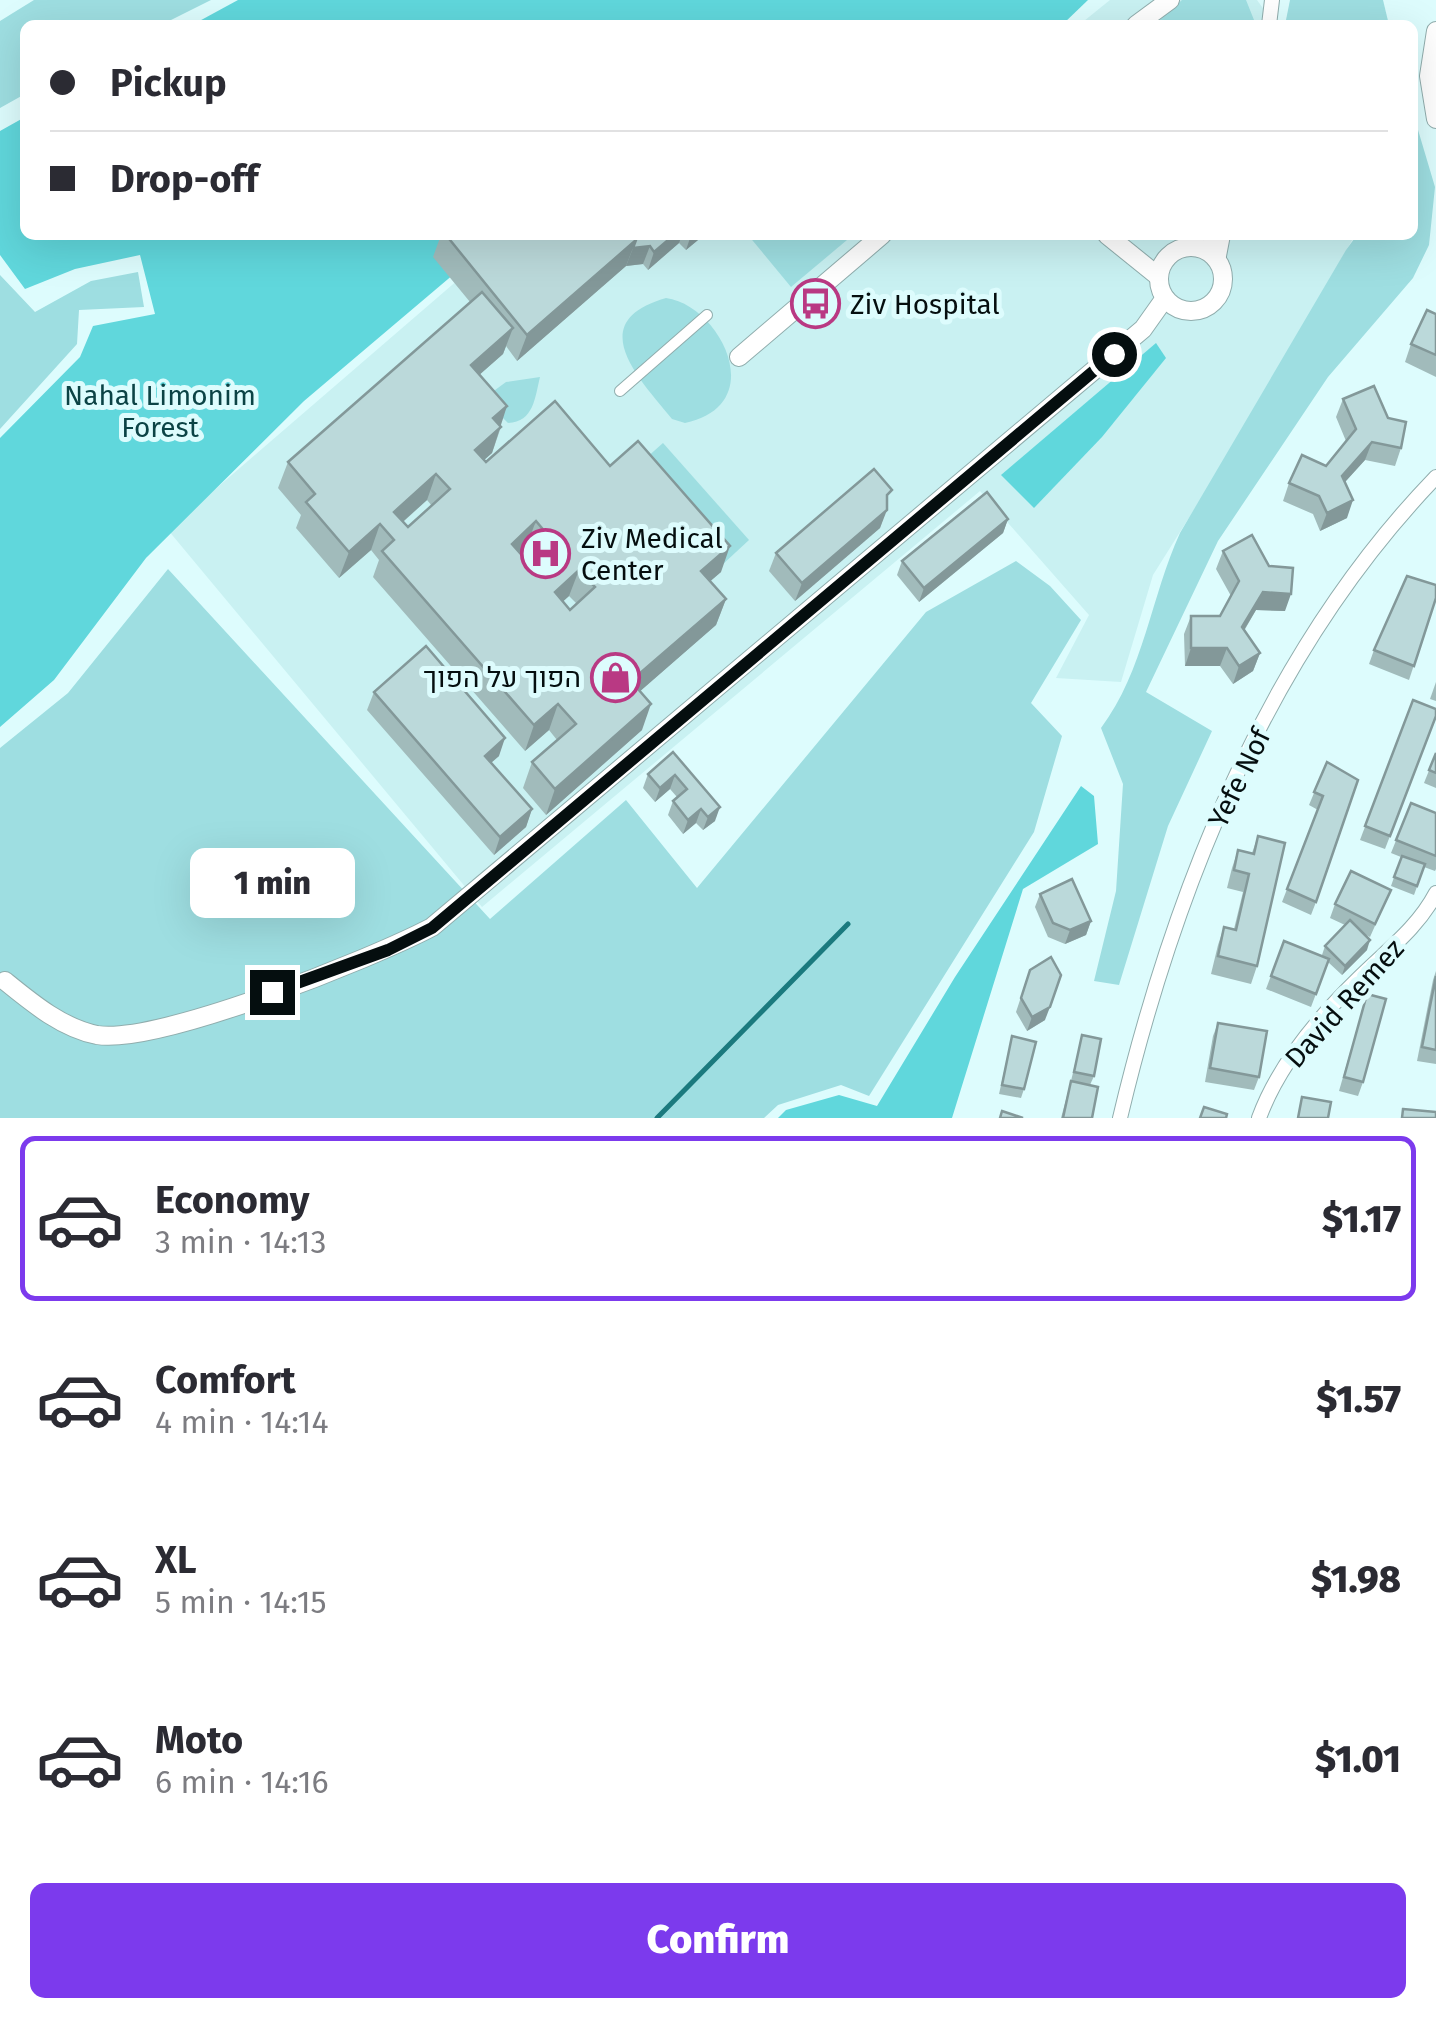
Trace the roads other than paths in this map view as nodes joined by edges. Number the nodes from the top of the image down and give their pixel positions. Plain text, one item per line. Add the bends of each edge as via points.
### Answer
1 (1165, 0) edge
2 (1140, 20) edge
3 (1436, 31) edge
4 (1436, 119) edge
5 (876, 240) edge
6 (1114, 240) edge
7 (1218, 240) edge
8 (1128, 250) junction
9 (1170, 255) junction
10 (1211, 255) junction
11 (1159, 277) junction
12 (1165, 298) junction
13 (1183, 310) junction
14 (707, 314) dead end
15 (1143, 328) junction
16 (739, 357) dead end
17 (620, 390) dead end
18 (1436, 477) edge
19 (1436, 893) edge
20 (5, 981) dead end
21 (1120, 1118) edge
22 (1258, 1118) edge

1 - 2 street
3 - 4 street via 1429,76
5 - 16 street
6 - 8 street
7 - 10 street
8 - 9 street
8 - 11 street
9 - 10 street via 1186,247
9 - 11 street
10 - 13 street via 1222,271 1220,293 1205,308
11 - 12 street
12 - 13 street
12 - 15 street
13 - 15 street
14 - 17 street
15 - 20 street via 432,928 302,982 118,1036 75,1028
18 - 21 street, Yefe Nof via 1371,551 1291,672 1254,743 1162,958
19 - 22 street, David Remez via 1422,918 1302,1044

